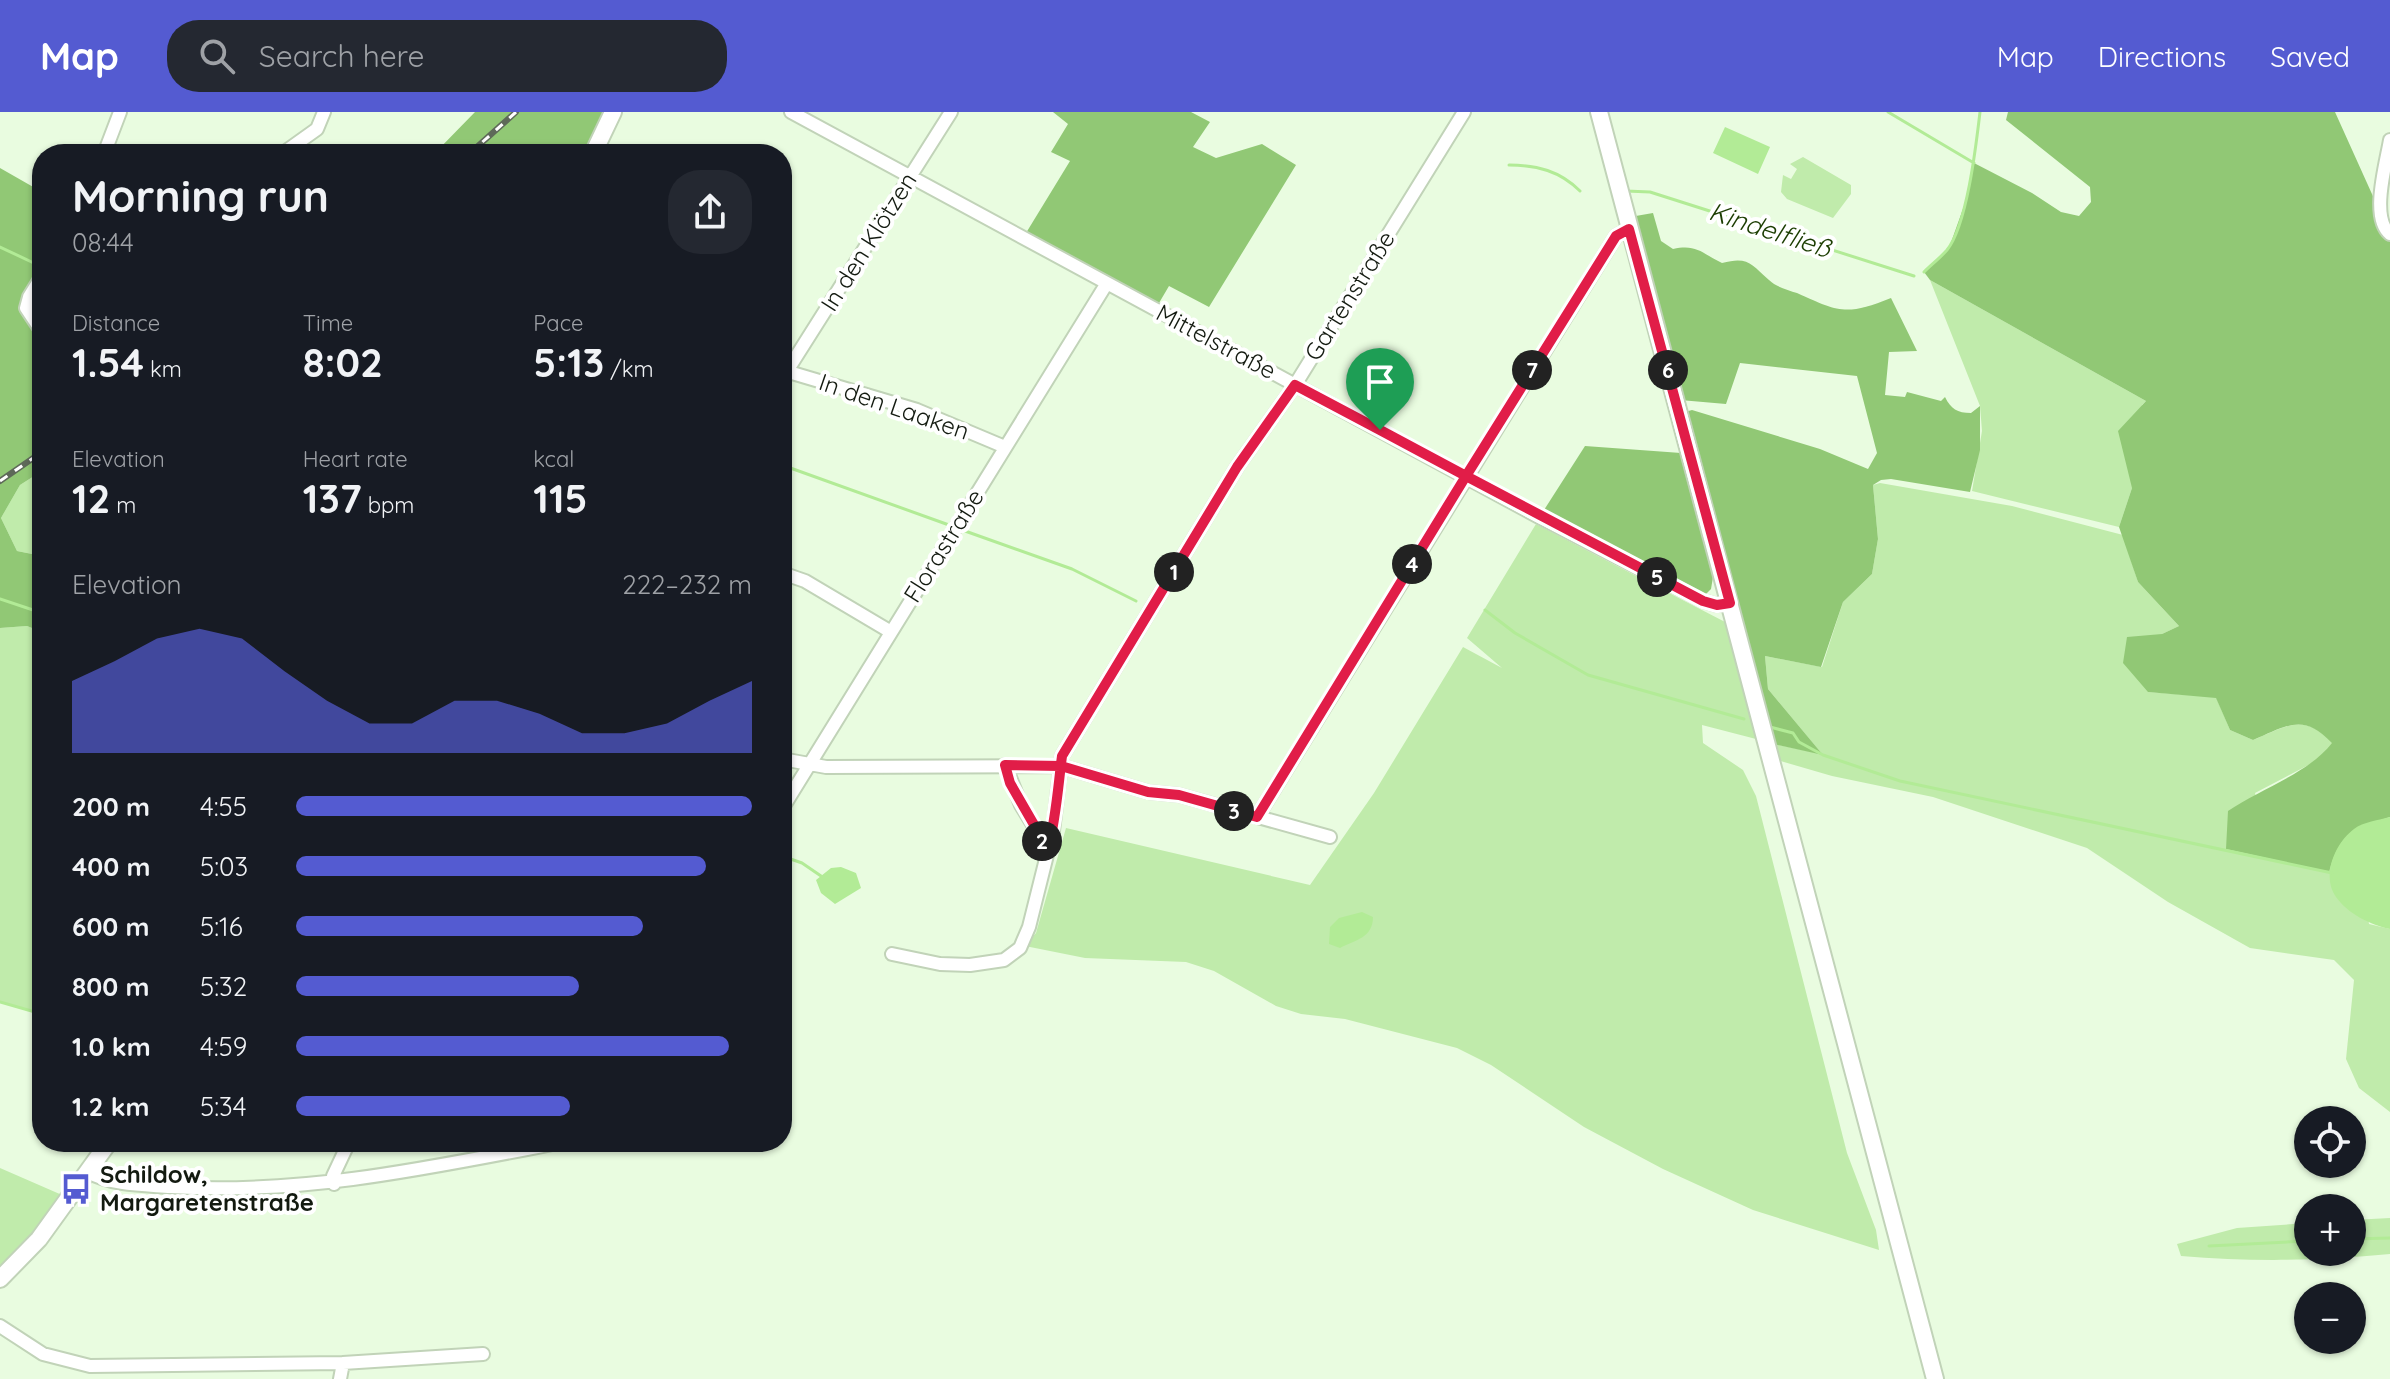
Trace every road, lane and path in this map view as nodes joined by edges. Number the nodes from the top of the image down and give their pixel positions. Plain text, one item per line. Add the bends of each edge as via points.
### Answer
1 (120, 112) edge
2 (324, 112) edge
3 (613, 112) edge
4 (791, 112) edge
5 (951, 112) edge
6 (1464, 112) edge
7 (1599, 112) edge
8 (2390, 140) edge
9 (108, 144) edge
10 (296, 144) edge
11 (598, 144) edge
12 (911, 176) junction
13 (1629, 229) junction
14 (2390, 234) edge
15 (1107, 283) junction
16 (32, 292) edge
17 (32, 317) edge
18 (792, 358) edge
19 (792, 372) edge
20 (1295, 385) junction
21 (1005, 447) junction
22 (1466, 476) junction
23 (792, 576) edge
24 (1730, 603) junction
25 (891, 632) junction
26 (792, 762) edge
27 (1005, 765) junction
28 (809, 766) junction
29 (1061, 766) junction
30 (792, 793) edge
31 (1257, 817) junction
32 (1330, 837) dead end
33 (1048, 849) junction
34 (892, 954) dead end
35 (102, 1152) edge
36 (344, 1152) edge
37 (508, 1152) edge
38 (88, 1172) junction
39 (334, 1184) junction
40 (0, 1279) edge
41 (0, 1326) edge
42 (483, 1354) dead end
43 (343, 1363) junction
44 (198, 1372) edge
45 (340, 1379) edge
46 (1935, 1379) edge

1 - 9 street
2 - 10 street via 317,129
3 - 11 main road
4 - 12 street, Mittelstraße
5 - 12 street, In den Klötzen
6 - 20 street, Gartenstraße
7 - 13 main road
8 - 14 street via 2379,215
12 - 15 street, Mittelstraße
12 - 18 street, In den Klötzen
13 - 22 street via 1616,236
13 - 24 main road
15 - 20 street, Mittelstraße
15 - 21 street, Florastraße
16 - 17 street via 26,308
19 - 21 street, In den Laaken via 917,410
20 - 22 street, Mittelstraße
20 - 29 street, Gartenstraße via 1237,467 1062,756
21 - 25 street, Florastraße
22 - 24 street, Mittelstraße via 1703,601
22 - 31 street
23 - 25 street
24 - 46 main road
25 - 28 street, Florastraße
26 - 28 street
27 - 28 street
27 - 29 street
27 - 33 street
28 - 30 street, Florastraße
29 - 31 street
29 - 33 street, Gartenstraße
31 - 32 street
33 - 34 street, Gartenstraße via 1029,927 1014,954 970,965
35 - 38 main road
36 - 39 street
37 - 39 street
38 - 39 street via 132,1185 204,1189
38 - 40 main road via 39,1239
41 - 44 street via 43,1354 90,1366
42 - 43 street
43 - 44 street
43 - 45 street

